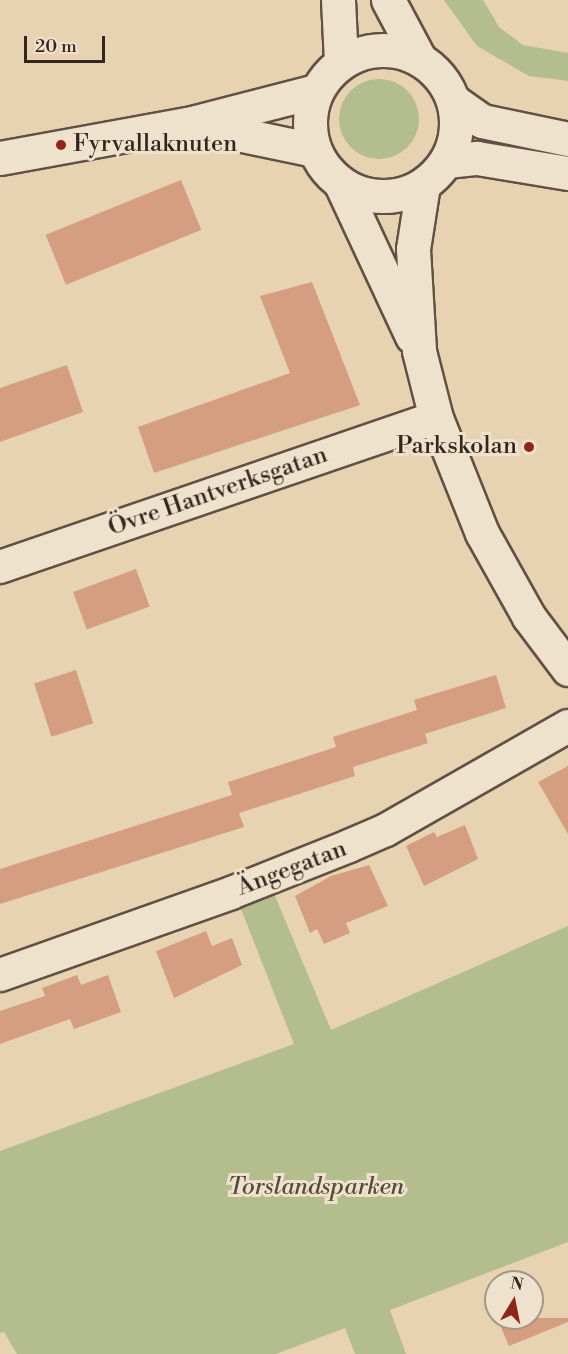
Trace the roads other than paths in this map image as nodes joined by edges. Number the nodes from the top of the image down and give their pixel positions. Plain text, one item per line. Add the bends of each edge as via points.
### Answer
1 (338, 0) edge
2 (388, 0) edge
3 (419, 58) junction
4 (341, 61) junction
5 (316, 91) junction
6 (455, 102) junction
7 (188, 124) junction
8 (568, 139) edge
9 (314, 150) junction
10 (0, 158) edge
11 (447, 160) junction
12 (568, 173) edge
13 (341, 184) junction
14 (423, 185) junction
15 (419, 351) junction
16 (436, 418) junction
17 (0, 567) edge
18 (568, 669) edge
19 (568, 726) edge
20 (0, 975) edge

1 - 4 main road
2 - 3 main road
3 - 4 main road via 393,49 366,51
3 - 6 main road via 441,76
4 - 5 main road
5 - 7 main road
5 - 9 main road via 309,120
6 - 8 main road via 482,121
6 - 11 main road via 457,132
7 - 9 main road
7 - 10 main road
9 - 13 main road via 325,169
11 - 12 main road via 477,158
11 - 14 main road
13 - 14 main road via 368,195 396,196
13 - 15 main road
14 - 15 main road via 413,249
15 - 16 main road
16 - 17 street, Övre Hantverksgatan
16 - 18 main road via 482,533 529,617
19 - 20 street, Ängegatan via 386,830 350,846

